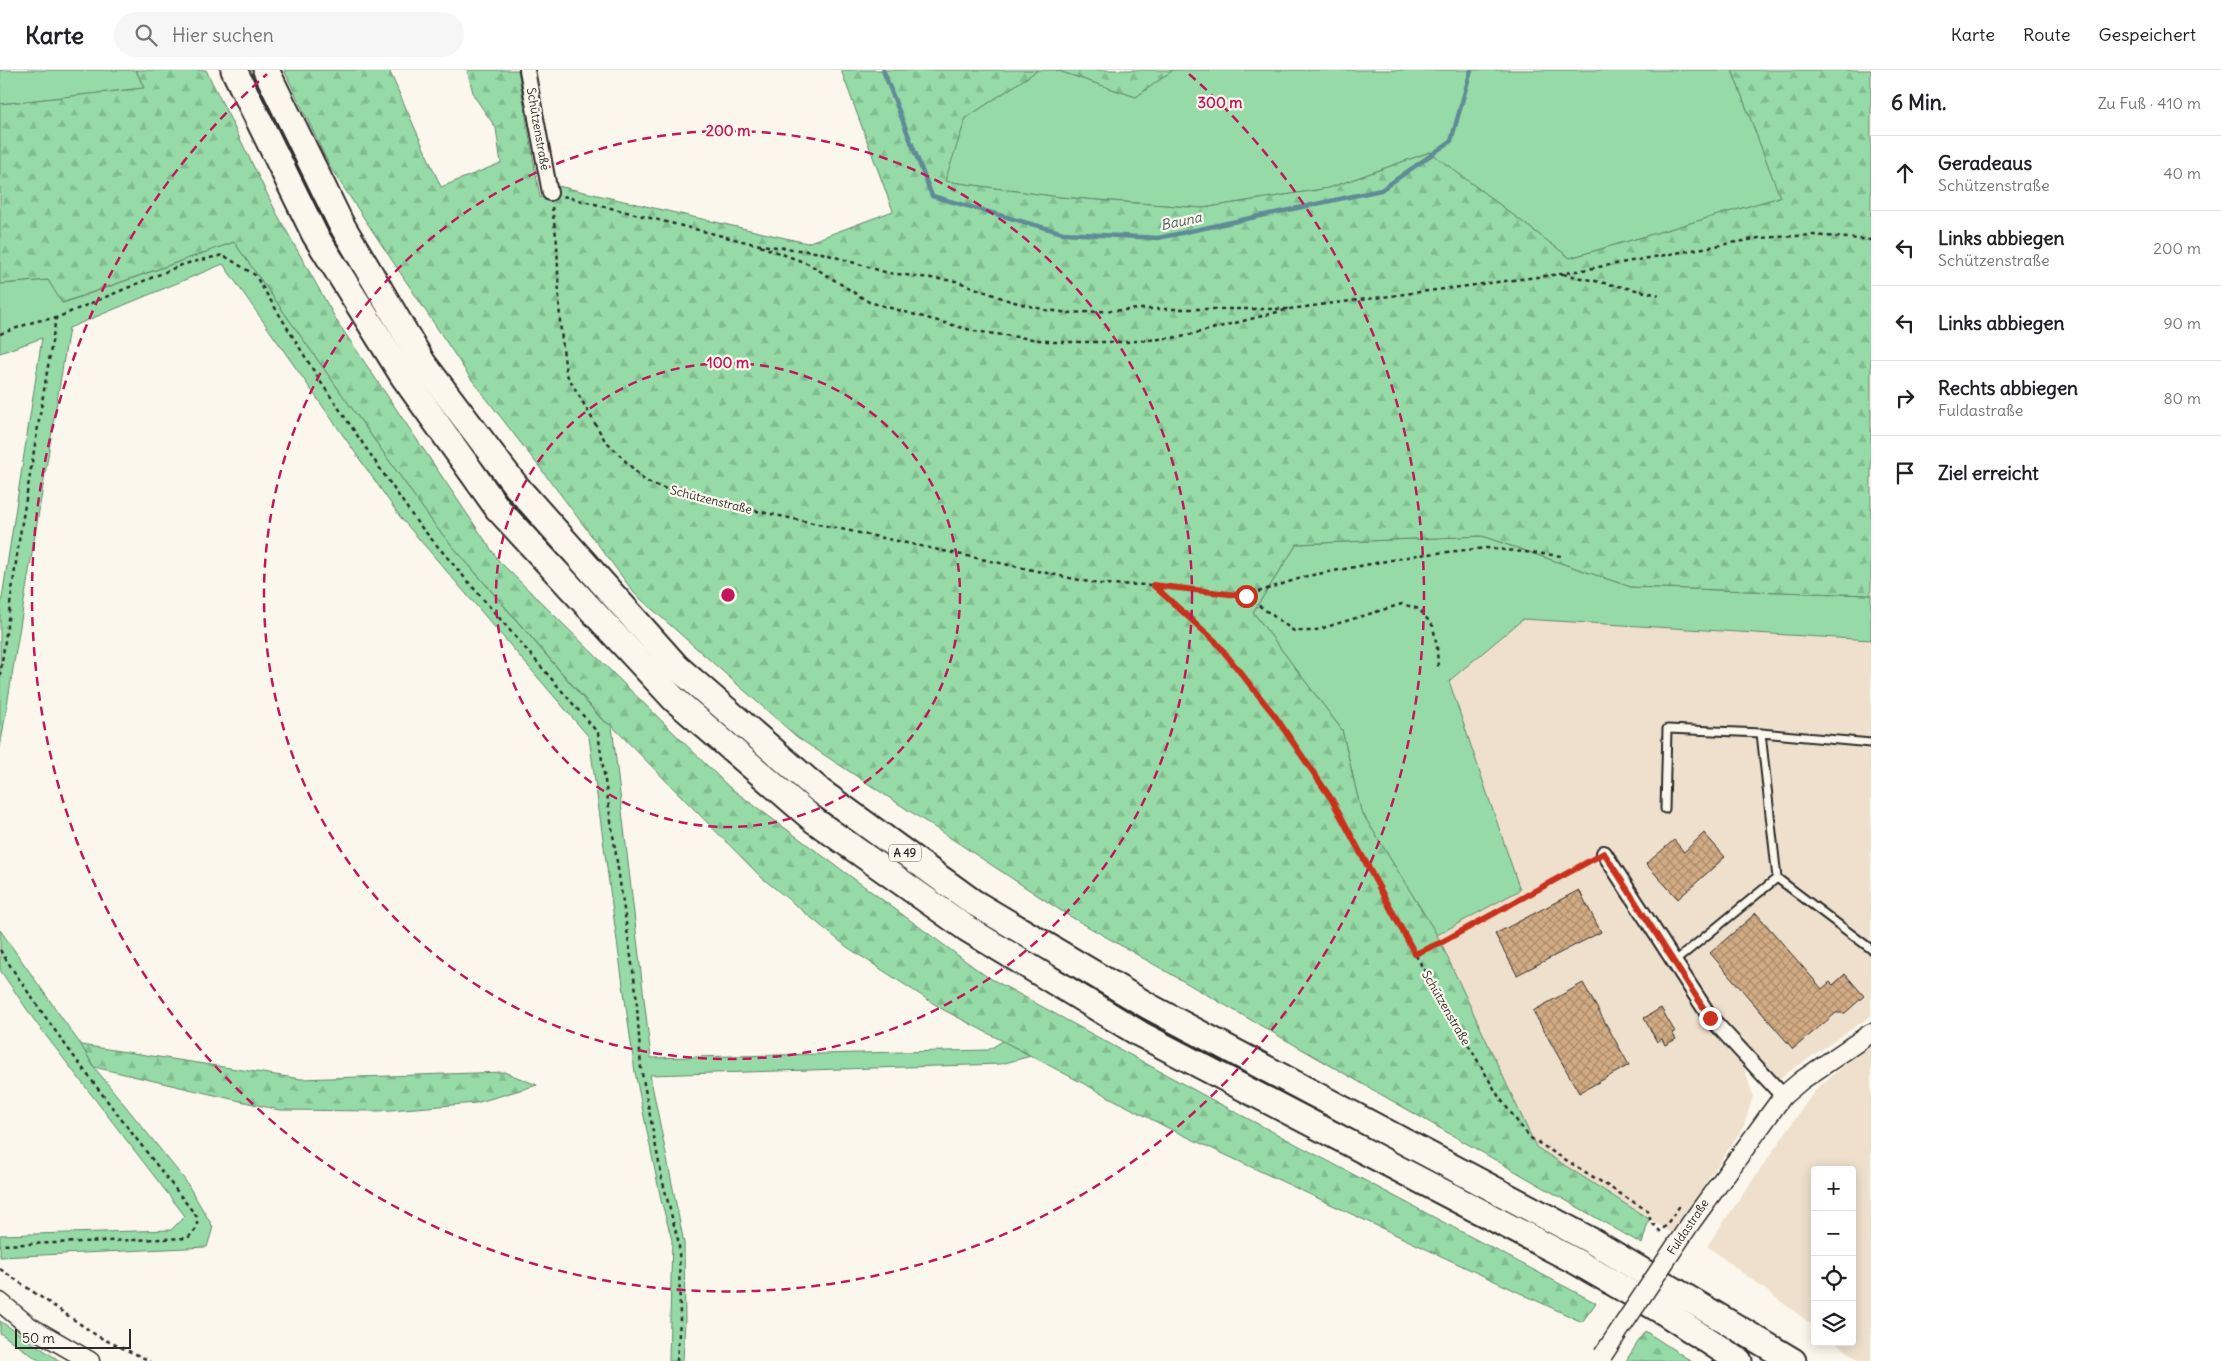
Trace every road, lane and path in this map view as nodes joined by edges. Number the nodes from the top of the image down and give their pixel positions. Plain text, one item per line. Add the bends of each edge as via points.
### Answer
1 (234, 70) edge
2 (266, 70) edge
3 (527, 70) edge
4 (550, 193) junction
5 (1871, 240) edge
6 (754, 244) junction
7 (1560, 274) junction
8 (1659, 295) dead end
9 (1289, 309) junction
10 (56, 318) junction
11 (0, 334) edge
12 (1562, 556) dead end
13 (1153, 585) junction
14 (1246, 596) junction
15 (1438, 670) dead end
16 (0, 676) edge
17 (1760, 733) junction
18 (1871, 743) edge
19 (1664, 809) dead end
20 (1604, 853) joint
21 (1777, 878) junction
22 (0, 950) edge
23 (1871, 950) edge
24 (1415, 954) junction
25 (1674, 962) junction
26 (1871, 1033) edge
27 (1783, 1096) junction
28 (1661, 1232) dead end
29 (0, 1245) edge
30 (0, 1269) edge
31 (0, 1302) edge
32 (1601, 1358) edge
33 (90, 1361) edge
34 (150, 1361) edge
35 (677, 1361) edge
36 (1739, 1361) edge
37 (1793, 1361) edge

1 - 36 highway, A 49 via 315,235 403,376 498,509 674,699 807,814 966,928 1140,1034 1577,1262 1667,1314
2 - 37 highway, A 49 via 340,222 422,362 516,486 678,667 820,791 973,902 1150,1007 1590,1240
3 - 4 street, Schützenstraße
4 - 6 path
4 - 13 path, Schützenstraße via 557,243 560,323 566,373 604,439 645,481 682,495 1098,584
5 - 7 path via 1813,235 1759,238
6 - 9 path via 822,253 888,272 956,281 1010,301 1069,313 1142,308
6 - 9 path via 809,264 869,302 974,332 1054,342 1125,342 1181,337
7 - 8 path
7 - 9 path
10 - 11 path via 36,321
10 - 16 path via 18,541
10 - 35 path via 184,264 223,255 255,275 320,380 416,521 598,733 636,991 641,1068 662,1179 679,1244
12 - 14 path via 1486,548 1418,555 1307,576
13 - 14 path, Schützenstraße
13 - 24 path, Schützenstraße via 1216,642 1275,716 1332,800
14 - 15 path via 1294,631 1313,631 1402,604 1419,610 1433,626
17 - 18 lane
17 - 19 lane via 1667,729
17 - 21 lane
20 - 24 path
20 - 25 street
21 - 23 lane
21 - 25 lane
22 - 29 path via 91,1079 197,1217 197,1228 188,1238
24 - 28 path, Schützenstraße via 1499,1097 1529,1137 1648,1211 1651,1222
25 - 27 street via 1710,1018
26 - 27 street, Fuldastraße
27 - 32 street, Fuldastraße, bridge via 1690,1224
30 - 34 path via 99,1337
31 - 33 street via 29,1326

